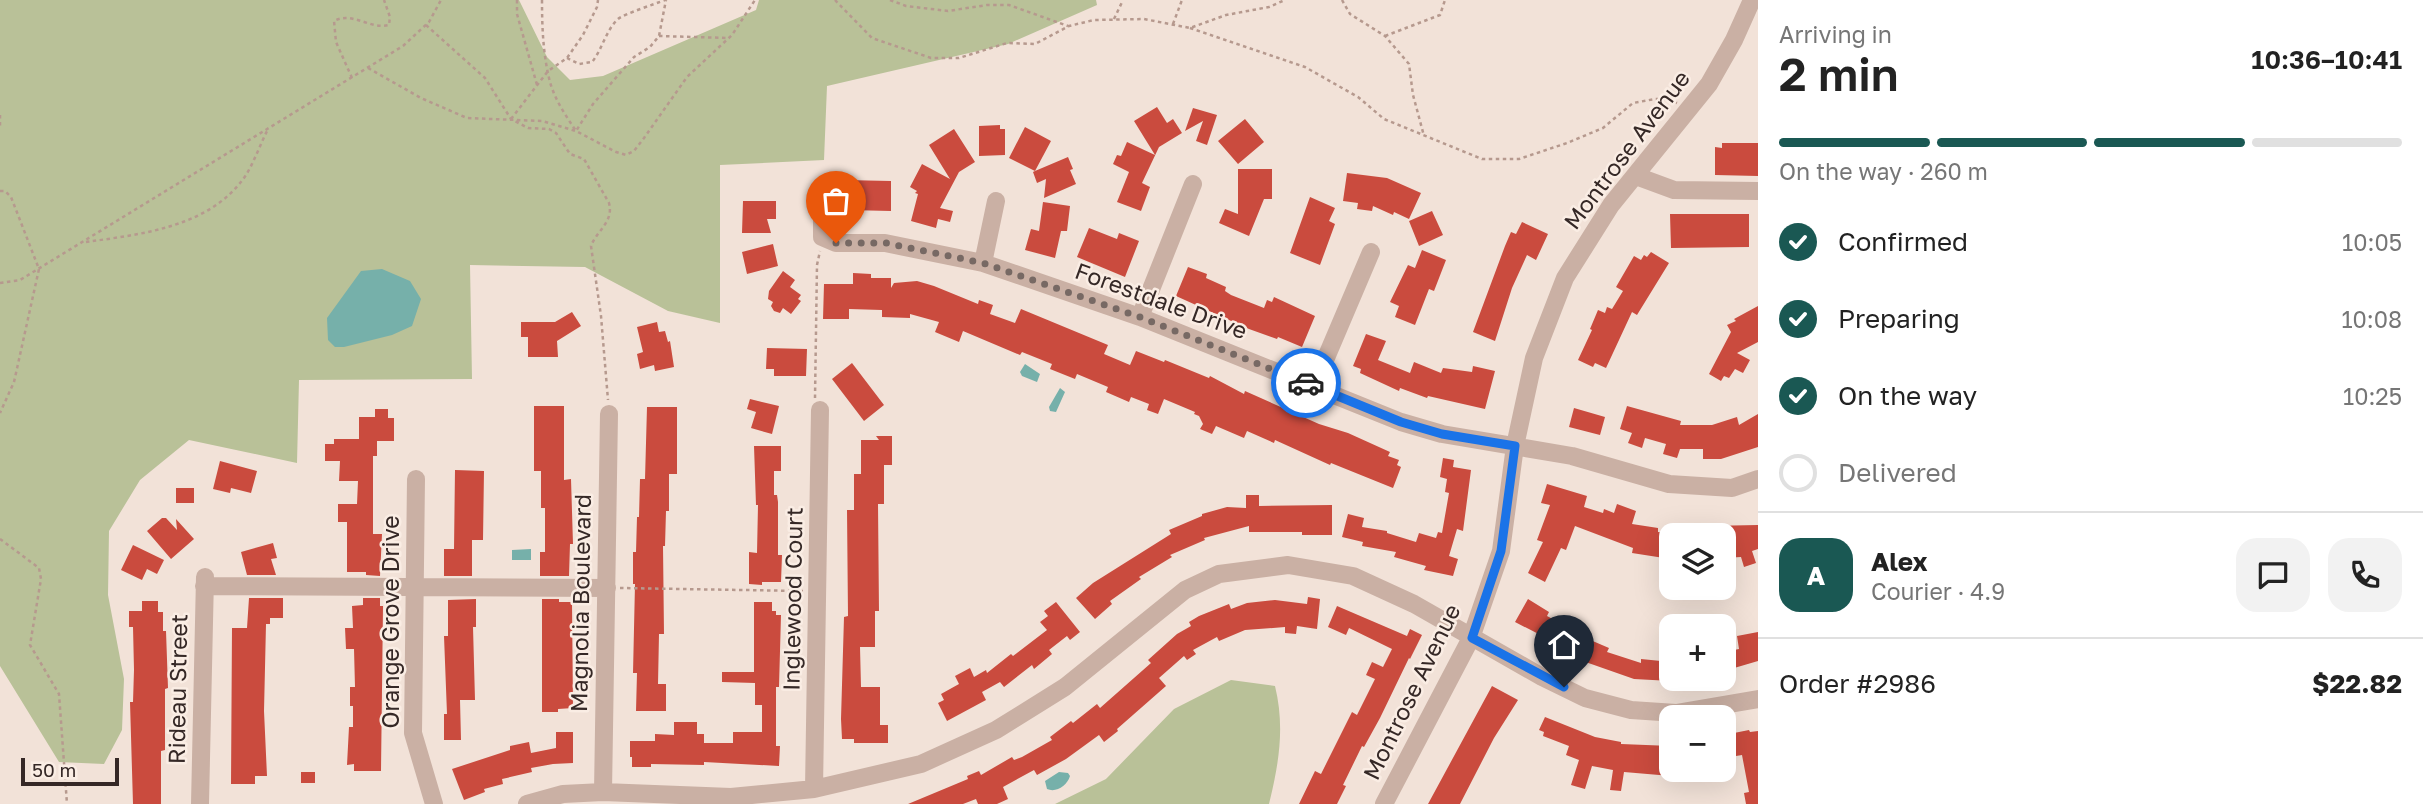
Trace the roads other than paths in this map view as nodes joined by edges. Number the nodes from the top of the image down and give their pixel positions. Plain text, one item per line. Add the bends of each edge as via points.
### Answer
1 (1752, 0) edge
2 (1636, 176) junction
3 (1194, 184) dead end
4 (1758, 191) edge
5 (822, 197) dead end
6 (996, 201) dead end
7 (1371, 252) dead end
8 (983, 263) junction
9 (1140, 317) junction
10 (1314, 386) junction
11 (820, 410) road end
12 (609, 414) road end
13 (1515, 446) junction
14 (416, 479) dead end
15 (1758, 479) edge
16 (416, 585) junction
17 (607, 588) junction
18 (1472, 638) junction
19 (1758, 699) edge
20 (814, 789) junction
21 (603, 792) junction
22 (200, 804) edge
23 (434, 804) edge
24 (527, 804) edge
25 (1384, 804) edge

1 - 2 street, Montrose Avenue via 1709,84
2 - 4 street via 1674,190
2 - 13 street, Montrose Avenue via 1611,205 1565,278 1534,358
3 - 9 street
5 - 8 street, Forestdale Drive via 822,237 836,243 886,243
6 - 8 street
7 - 10 street
8 - 9 street, Forestdale Drive
9 - 10 street, Forestdale Drive
10 - 13 street, Forestdale Drive via 1401,422
11 - 20 street, Inglewood Court
12 - 17 street, Magnolia Boulevard
13 - 15 street, Forestdale Drive via 1572,456 1669,484 1732,488
13 - 18 street, Montrose Avenue via 1501,551
14 - 16 street, Orange Grove Drive
16 - 17 street
16 - 22 street, Rideau Street via 204,581
16 - 23 street, Orange Grove Drive via 413,733
17 - 21 street, Magnolia Boulevard
18 - 19 street via 1585,698 1631,710 1676,713
18 - 20 street via 1353,576 1288,565 1219,574 1185,590 1065,687 996,730 921,764
18 - 25 street, Montrose Avenue
20 - 21 street via 732,797
21 - 24 street via 564,794

